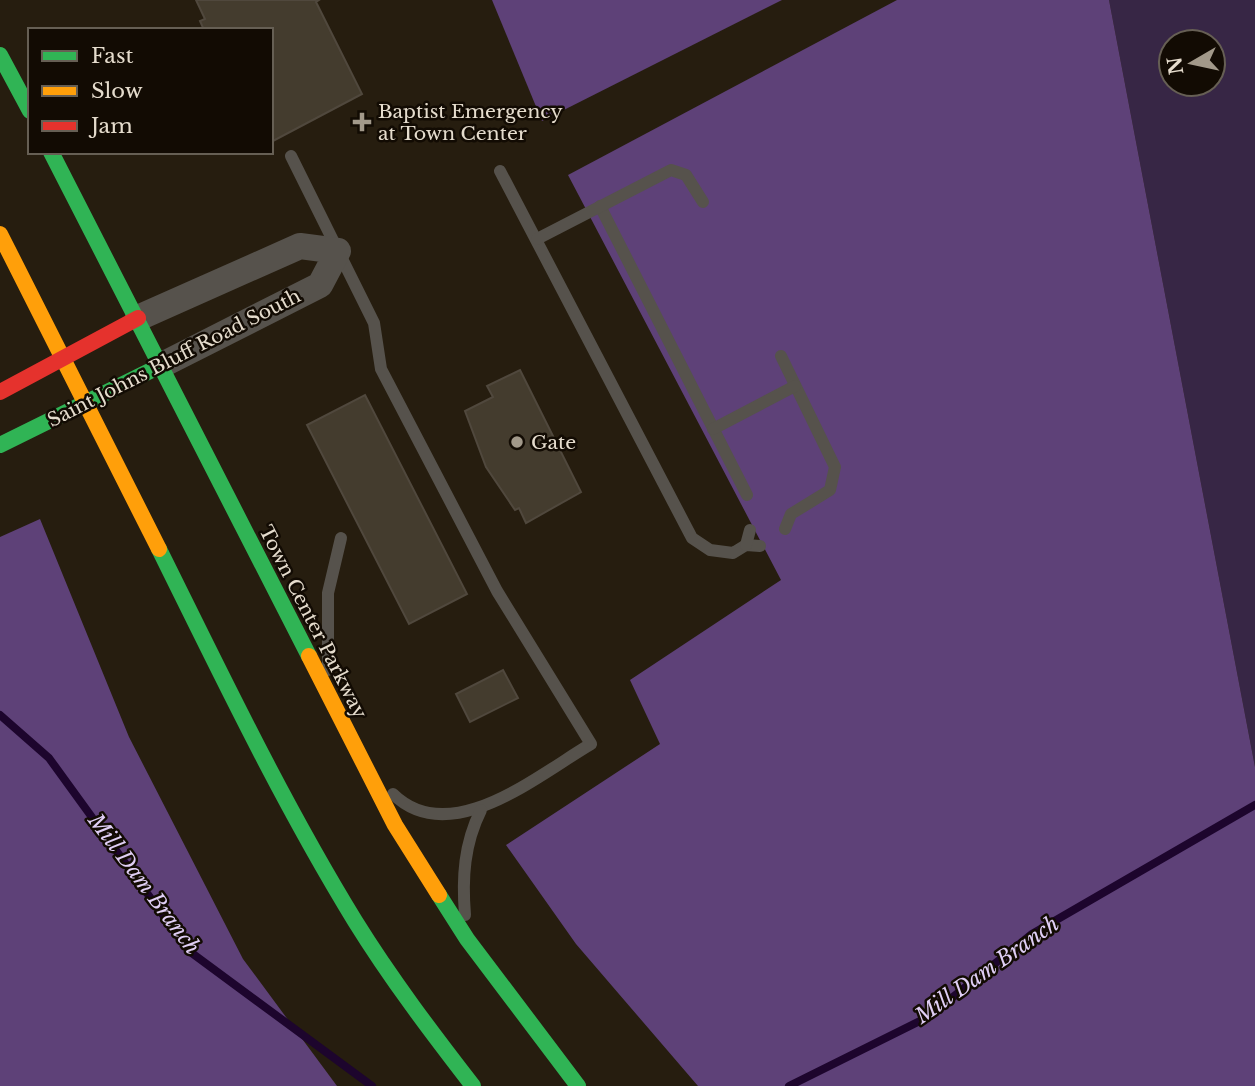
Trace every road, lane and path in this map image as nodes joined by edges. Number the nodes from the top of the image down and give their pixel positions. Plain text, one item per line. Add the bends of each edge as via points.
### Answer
1 (0, 55) edge
2 (28, 107) edge
3 (52, 154) edge
4 (290, 156) dead end
5 (500, 171) dead end
6 (703, 202) dead end
7 (600, 206) junction
8 (0, 234) edge
9 (537, 239) junction
10 (338, 251) junction
11 (138, 318) junction
12 (780, 356) dead end
13 (61, 361) junction
14 (162, 365) junction
15 (795, 386) junction
16 (0, 392) edge
17 (84, 405) junction
18 (713, 429) junction
19 (0, 445) edge
20 (747, 495) dead end
21 (776, 512) dead end
22 (791, 514) junction
23 (785, 529) dead end
24 (750, 530) dead end
25 (341, 538) dead end
26 (746, 545) junction
27 (760, 546) dead end
28 (328, 698) junction
29 (360, 763) junction
30 (481, 810) junction
31 (467, 939) junction
32 (473, 1086) edge
33 (578, 1086) edge

1 - 2 main road
3 - 11 main road, Town Center Parkway
4 - 10 lane
5 - 9 lane
6 - 7 lane via 686,175 671,170
7 - 9 lane
7 - 18 lane
8 - 13 main road
9 - 26 lane via 692,538 710,550 733,553
10 - 11 street via 300,246
10 - 14 street, Saint Johns Bluff Road South via 320,285
10 - 30 lane via 374,323 381,369 497,591 591,744
11 - 13 main road
11 - 14 main road, Town Center Parkway
12 - 15 lane
13 - 16 main road
13 - 17 main road
14 - 17 main road, Saint Johns Bluff Road South
14 - 28 main road, Town Center Parkway
15 - 18 lane
15 - 22 lane via 835,467 830,490
17 - 19 main road, Saint Johns Bluff Road South
17 - 32 main road via 255,741 355,921
18 - 20 lane
21 - 22 lane
22 - 23 lane
24 - 26 lane
25 - 28 lane via 328,593
26 - 27 lane
28 - 29 main road, Town Center Parkway
29 - 30 lane via 400,801 426,813
29 - 31 main road, Town Center Parkway
30 - 31 lane via 470,831 465,857
31 - 33 main road, Town Center Parkway

